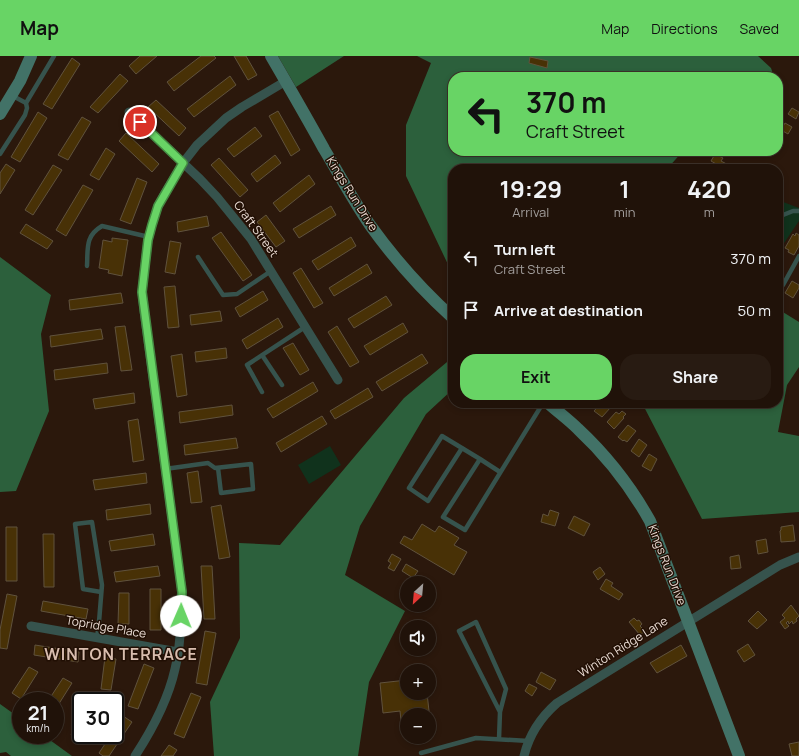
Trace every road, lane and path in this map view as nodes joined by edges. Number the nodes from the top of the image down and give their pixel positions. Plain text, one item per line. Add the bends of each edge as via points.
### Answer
1 (31, 56) edge
2 (54, 56) edge
3 (271, 56) edge
4 (286, 81) junction
5 (11, 95) junction
6 (26, 103) junction
7 (129, 112) dead end
8 (0, 114) edge
9 (0, 154) edge
10 (183, 163) junction
11 (799, 210) edge
12 (783, 215) edge
13 (149, 237) junction
14 (799, 256) edge
15 (198, 257) dead end
16 (87, 266) dead end
17 (271, 270) junction
18 (783, 285) dead end
19 (448, 313) edge
20 (305, 326) junction
21 (262, 355) junction
22 (338, 380) dead end
23 (282, 385) dead end
24 (262, 392) dead end
25 (539, 408) edge
26 (554, 408) edge
27 (462, 448) junction
28 (480, 459) junction
29 (218, 468) junction
30 (165, 469) junction
31 (500, 472) junction
32 (799, 557) edge
33 (101, 592) junction
34 (688, 621) junction
35 (31, 626) dead end
36 (97, 638) junction
37 (178, 652) junction
38 (500, 712) junction
39 (499, 739) junction
40 (529, 742) junction
41 (421, 753) dead end
42 (135, 756) edge
43 (524, 756) edge
44 (739, 756) edge

1 - 5 street
2 - 6 lane
3 - 4 street, Kings Run Drive
4 - 10 street via 226,118 198,144
4 - 19 street, Kings Run Drive via 369,223 416,280
5 - 6 lane
5 - 8 street
6 - 9 lane via 25,115
7 - 10 street, Craft Street
10 - 13 street via 158,206
10 - 17 street, Craft Street via 217,197 251,239
11 - 12 lane
13 - 16 lane via 102,226 89,240
13 - 30 street via 142,292
14 - 18 lane
15 - 17 lane via 223,295 237,294
17 - 20 street, Craft Street
20 - 21 lane
20 - 22 street, Craft Street
21 - 23 lane
21 - 24 lane via 247,365
25 - 31 lane
26 - 34 street, Kings Run Drive via 598,448 630,488 650,520
27 - 27 lane via 442,436 409,488 428,501
27 - 28 lane
28 - 31 lane
28 - 31 lane via 443,517 465,530
29 - 29 lane via 251,464 253,489 221,493
29 - 30 lane via 208,464
30 - 37 street via 182,592
32 - 34 street, Winton Ridge Lane via 780,565
33 - 33 lane via 92,522 75,524 83,589
33 - 36 lane
34 - 40 street, Winton Ridge Lane via 557,703 540,720
34 - 44 street, Kings Run Drive
35 - 36 street, Topridge Place
36 - 37 street, Topridge Place
37 - 42 street via 171,684 162,706
38 - 38 lane via 459,630 476,622 506,689
38 - 39 lane
39 - 40 lane
39 - 41 lane via 476,738
40 - 43 street, Winton Ridge Lane

